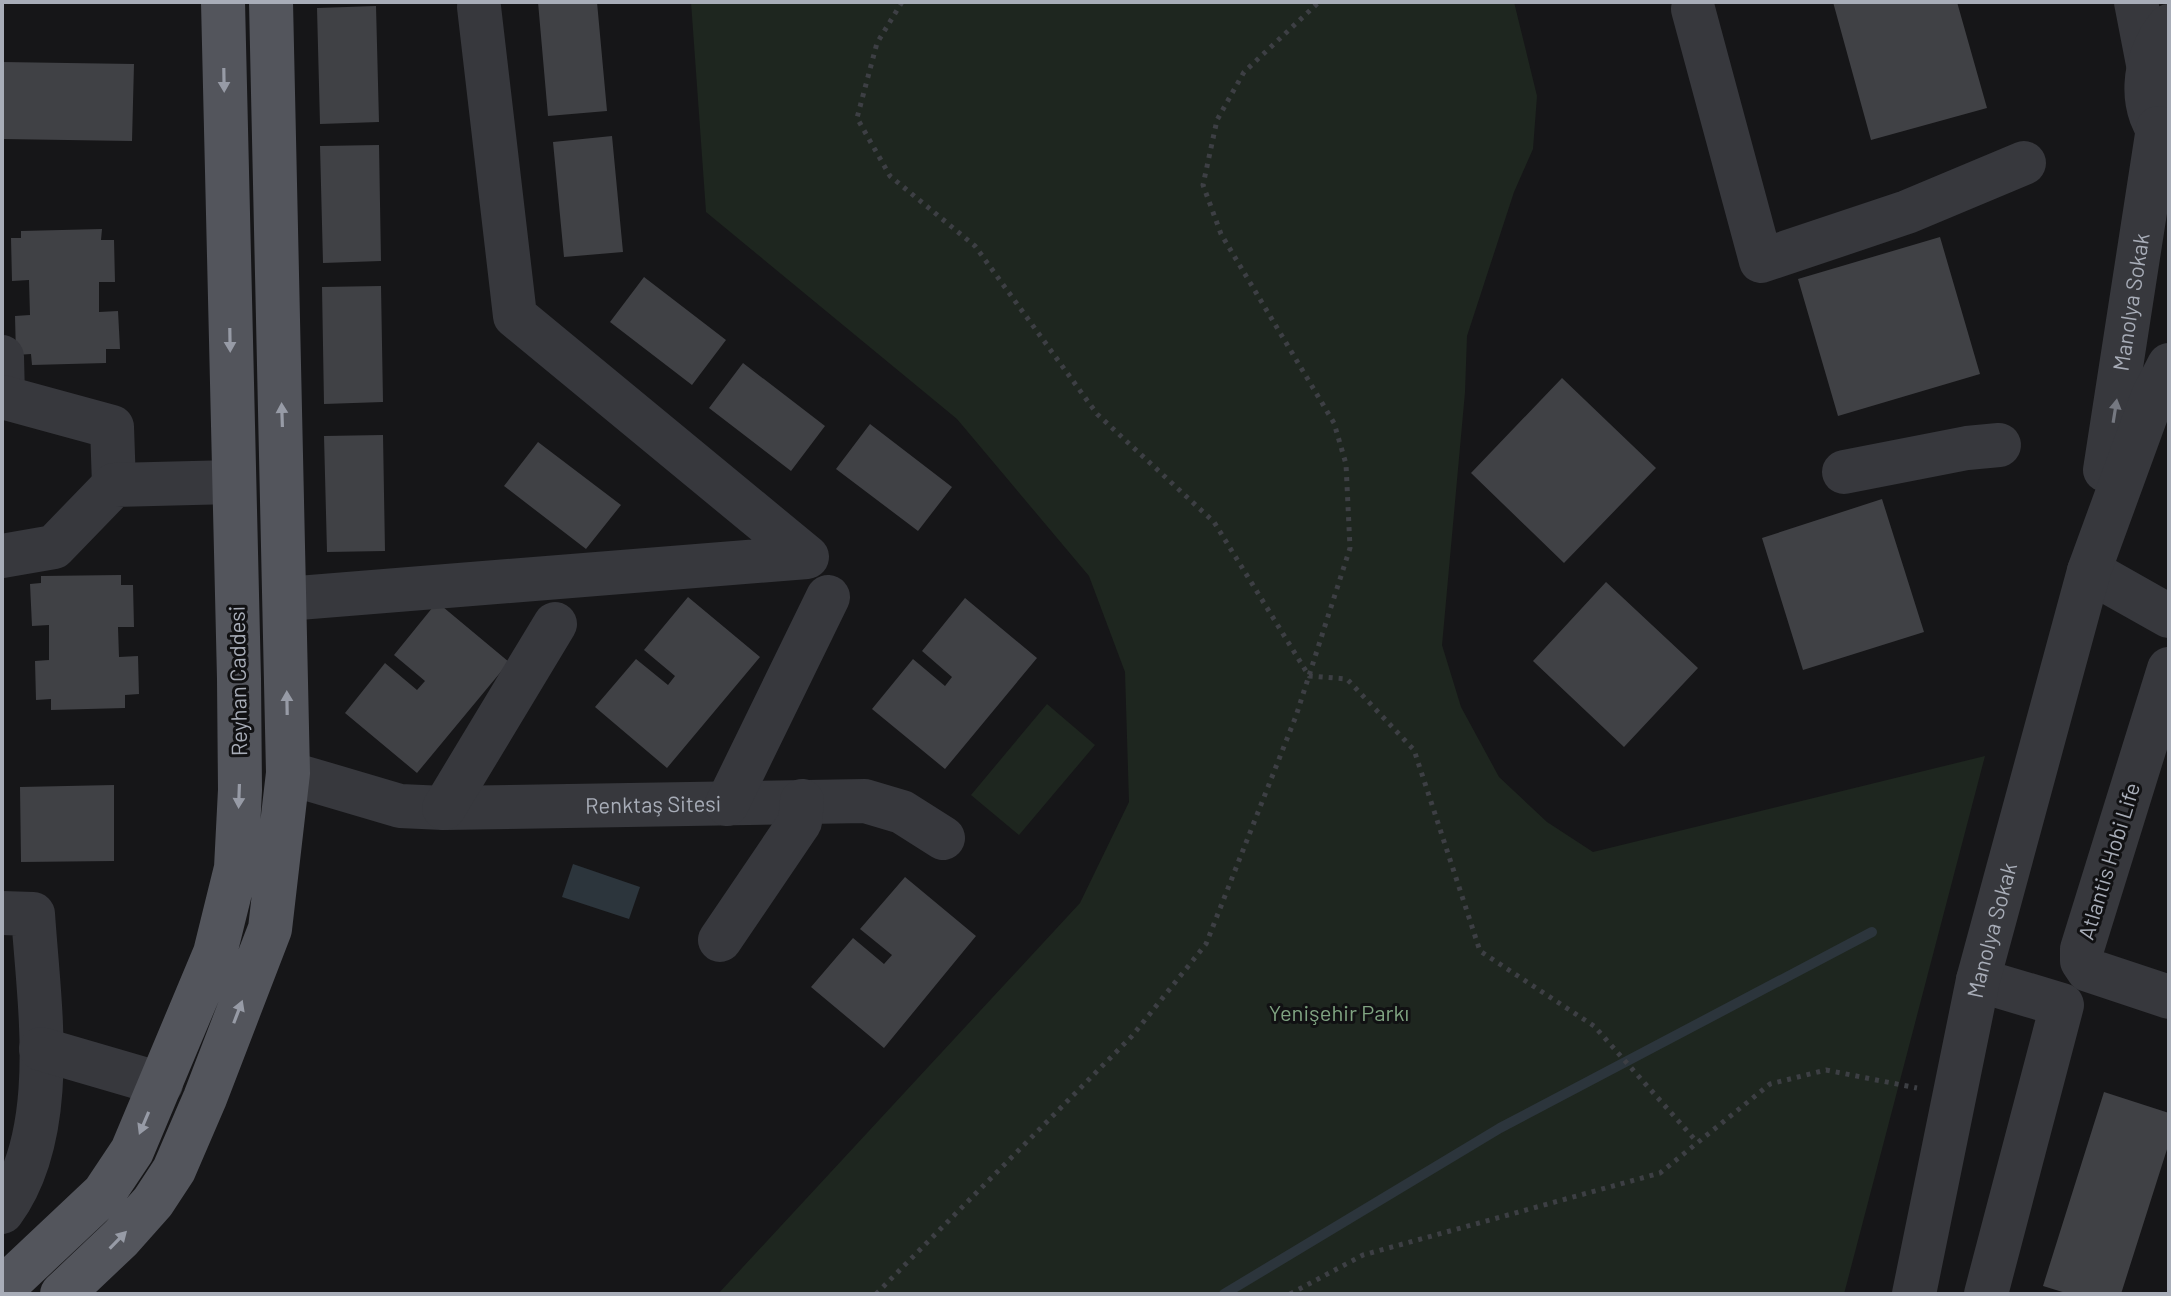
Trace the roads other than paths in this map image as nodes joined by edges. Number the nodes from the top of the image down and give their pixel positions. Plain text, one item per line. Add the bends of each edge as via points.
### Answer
1 (223, 2) edge
2 (271, 2) edge
3 (2136, 2) edge
4 (479, 7) dead end
5 (1693, 9) dead end
6 (2169, 26) edge
7 (2148, 64) junction
8 (2164, 135) edge
9 (275, 151) junction
10 (226, 152) junction
11 (2024, 163) dead end
12 (2, 357) edge
13 (2169, 365) edge
14 (2, 397) edge
15 (1999, 445) dead end
16 (1844, 472) dead end
17 (233, 482) junction
18 (283, 483) junction
19 (114, 485) junction
20 (2, 556) edge
21 (2089, 571) junction
22 (828, 597) dead end
23 (286, 599) junction
24 (2169, 616) edge
25 (555, 624) dead end
26 (2169, 669) edge
27 (288, 773) junction
28 (802, 801) junction
29 (727, 804) junction
30 (444, 808) junction
31 (943, 838) dead end
32 (2, 913) edge
33 (720, 940) dead end
34 (1978, 980) junction
35 (2169, 997) edge
36 (41, 1049) junction
37 (161, 1084) junction
38 (205, 1098) junction
39 (2, 1212) edge
40 (2, 1289) edge
41 (62, 1294) edge
42 (1914, 1294) edge
43 (1986, 1294) edge

1 -> 10 main road, Reyhan Caddesi
2 - 9 main road
3 - 7 street
4 - 23 street via 515,316 807,557
5 - 11 street via 1761,261 1907,212
6 - 7 street
7 - 8 street via 2146,90
21 -> 8 street, Manolya Sokak
9 - 10 main road
18 -> 9 main road
10 -> 17 main road, Reyhan Caddesi
12 - 14 street
13 - 21 street, Manolya Sokak
14 - 19 street via 112,427
15 - 16 street
17 - 18 main road
17 - 19 street
17 -> 37 main road, Reyhan Caddesi via 240,774 236,868 215,953
18 - 23 main road
19 - 20 street via 54,547
21 - 24 street
21 - 34 street, Manolya Sokak
22 - 29 street, Renktaş Sitesi
27 -> 23 main road
25 - 30 street
26 - 35 street, Atlantis Hobi Life via 2082,949 2088,970
27 - 30 street, Renktaş Sitesi via 400,806
38 -> 27 main road via 270,929
28 - 29 street
28 - 31 street via 882,805
28 - 33 street via 800,822
29 - 30 street, Renktaş Sitesi
32 - 36 street via 33,914
34 - 42 street, Manolya Sokak
34 - 43 street via 2062,1005
36 - 37 street
36 - 39 street via 30,1155 18,1191
37 - 38 main road
37 -> 40 main road, Reyhan Caddesi via 132,1151 104,1193
41 -> 38 main road via 153,1202 174,1170

